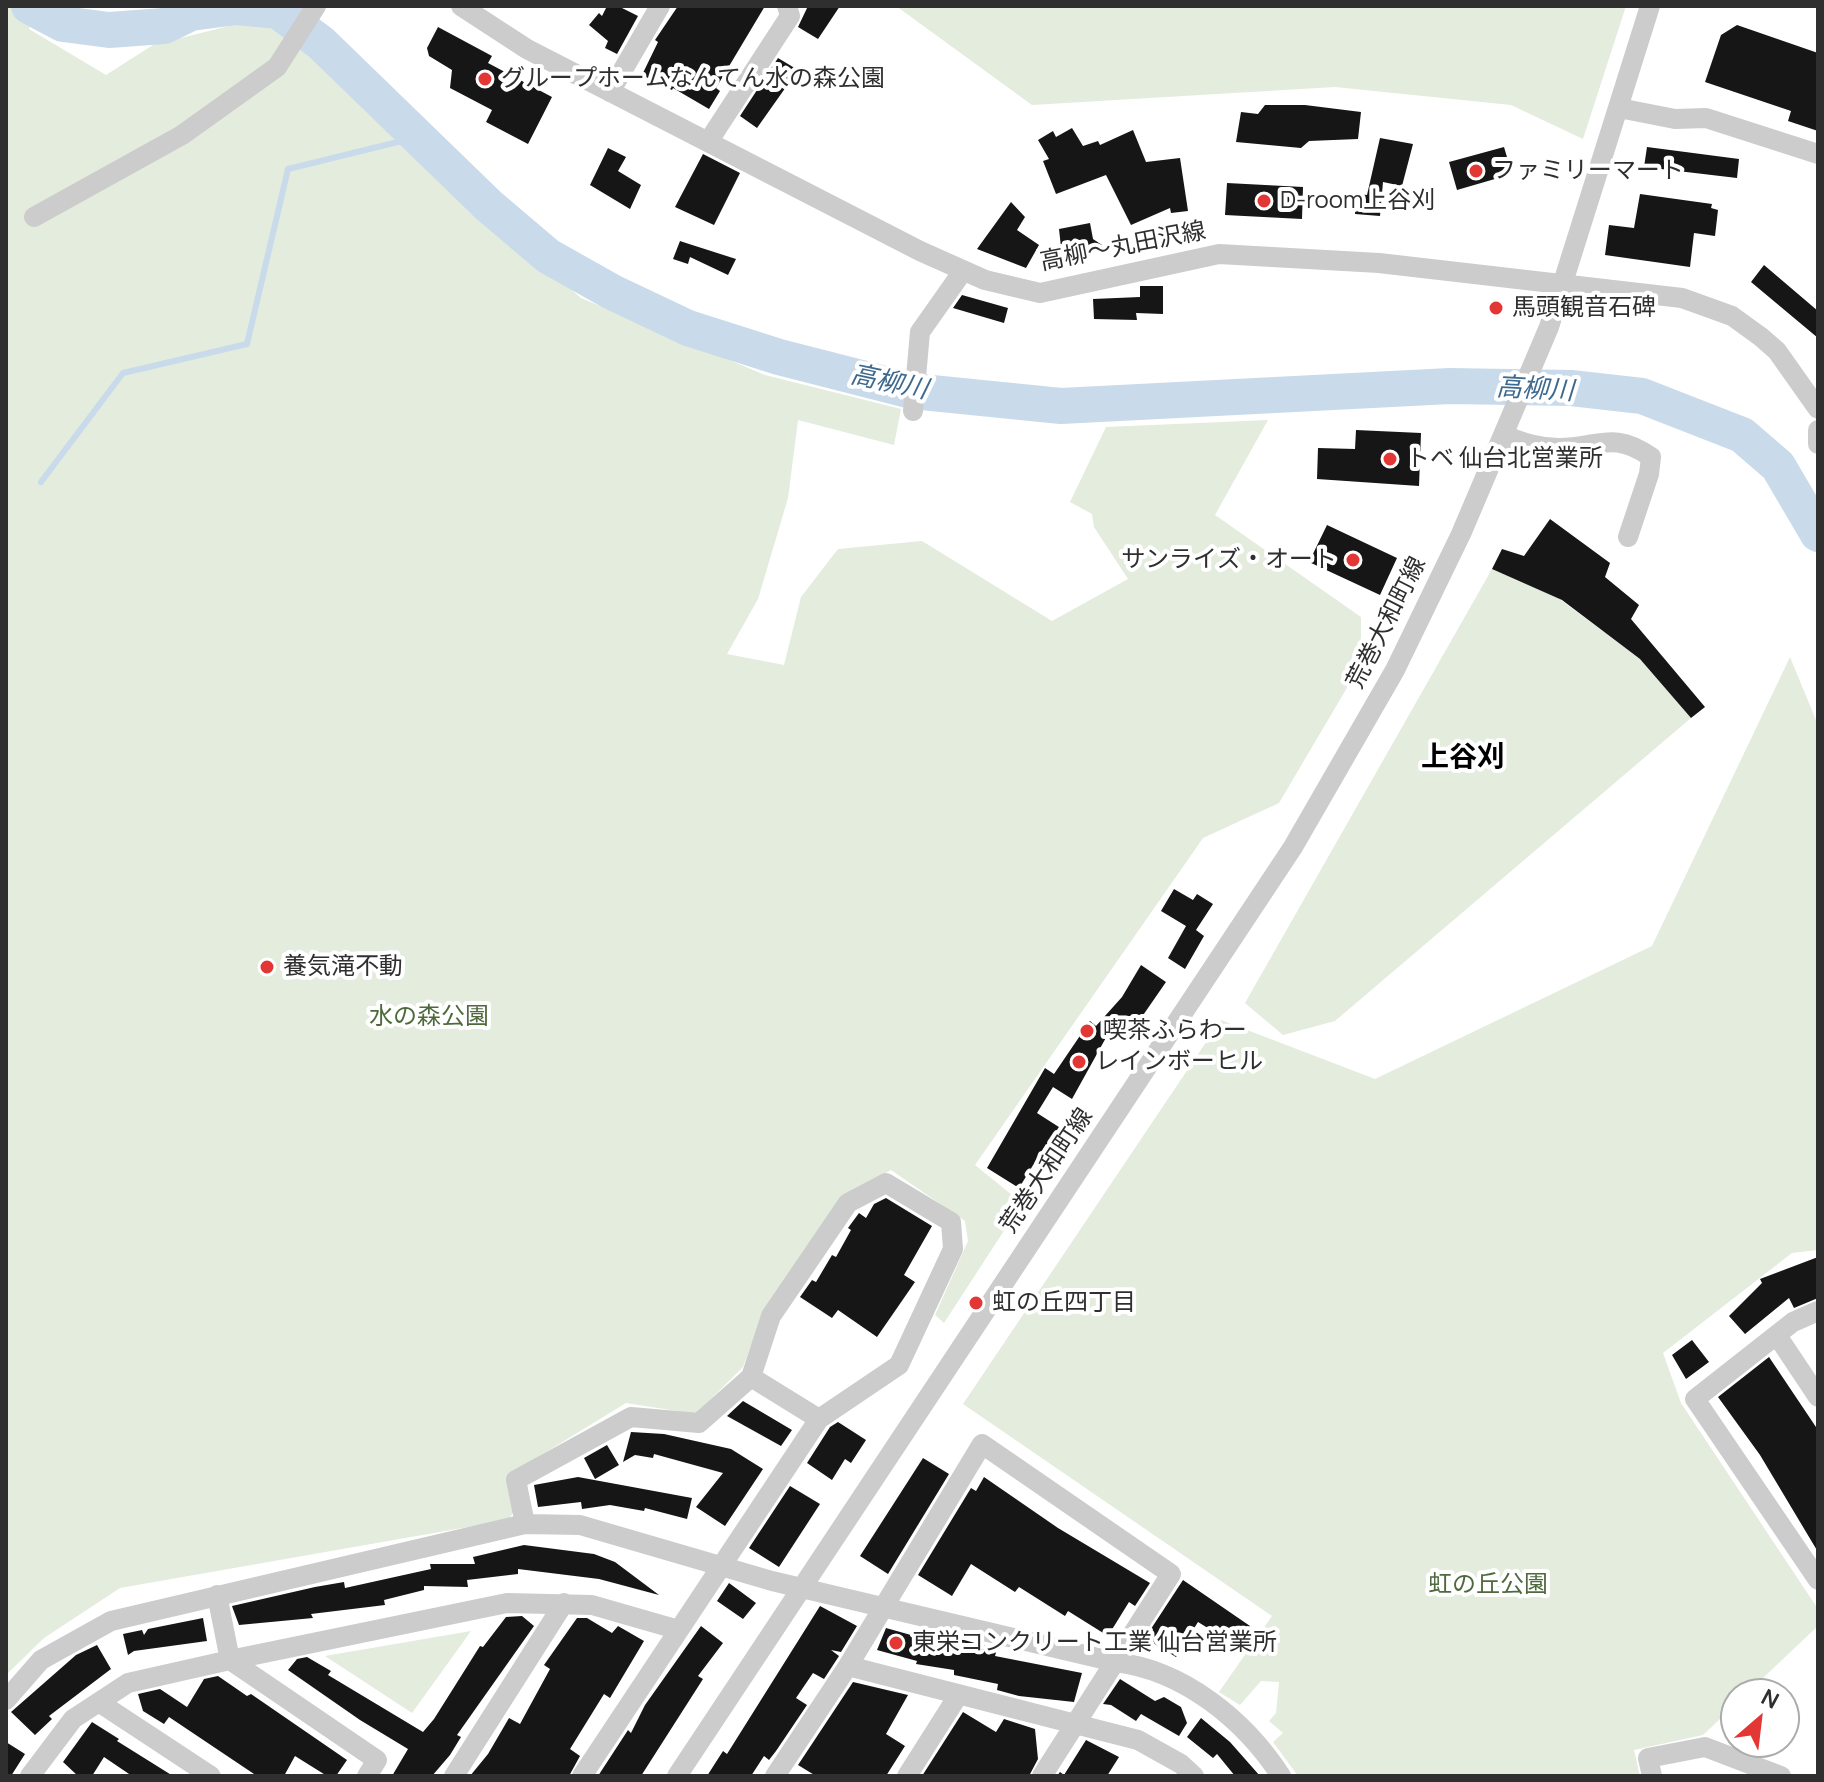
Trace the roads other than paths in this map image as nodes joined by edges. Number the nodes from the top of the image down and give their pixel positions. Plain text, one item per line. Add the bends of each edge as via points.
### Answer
1 (316, 6) edge
2 (461, 6) edge
3 (660, 6) edge
4 (787, 6) edge
5 (1650, 6) edge
6 (610, 92) junction
7 (1619, 108) junction
8 (708, 142) junction
9 (1818, 154) edge
10 (34, 217) dead end
11 (963, 271) junction
12 (1564, 285) junction
13 (1818, 409) edge
14 (913, 411) dead end
15 (1818, 430) edge
16 (1504, 435) junction
17 (1818, 444) edge
18 (1628, 537) dead end
19 (1818, 1311) edge
20 (1778, 1337) junction
21 (751, 1377) junction
22 (1818, 1397) edge
23 (819, 1419) junction
24 (525, 1524) junction
25 (723, 1567) junction
26 (1818, 1580) edge
27 (802, 1588) junction
28 (217, 1595) junction
29 (564, 1603) junction
30 (884, 1607) junction
31 (679, 1630) junction
32 (230, 1660) junction
33 (1115, 1662) junction
34 (848, 1666) junction
35 (959, 1694) junction
36 (6, 1700) edge
37 (100, 1703) junction
38 (1077, 1724) junction
39 (780, 1774) edge
40 (30, 1776) edge
41 (211, 1776) edge
42 (367, 1776) edge
43 (454, 1776) edge
44 (582, 1776) edge
45 (677, 1776) edge
46 (907, 1776) edge
47 (1042, 1776) edge
48 (1194, 1776) edge
49 (1281, 1776) edge
50 (1652, 1776) edge
51 (1781, 1776) edge

1 - 10 street via 277,67 182,135
2 - 6 street, 高柳～丸田沢線 via 527,49
3 - 6 street
4 - 8 street via 790,16
5 - 7 street
6 - 8 street, 高柳～丸田沢線
7 - 9 street via 1675,119 1706,118
7 - 12 street
8 - 11 street, 高柳～丸田沢線
11 - 12 street, 高柳～丸田沢線 via 1040,293 1219,254 1379,263
11 - 14 street via 920,332
12 - 13 street, 高柳～丸田沢線 via 1682,298 1732,316 1777,351
12 - 16 street, 荒巻大和町線
15 - 17 street
16 - 18 street via 1530,446 1563,448 1620,441 1651,457
16 - 27 street, 荒巻大和町線 via 1395,670 1293,847
19 - 20 street via 1793,1322
20 - 22 street
20 - 26 street via 1695,1399
21 - 23 street
21 - 23 street via 771,1316 848,1203 886,1183 951,1222 953,1249 899,1365
21 - 24 street via 699,1423 631,1417 516,1480
23 - 25 street
24 - 25 street via 580,1525
24 - 28 street
25 - 27 street
25 - 31 street
27 - 30 street
27 - 45 street, 荒巻大和町線
28 - 32 street
28 - 36 street via 111,1621 41,1660
29 - 31 street via 592,1605
29 - 32 street via 507,1603
29 - 43 street
30 - 33 street
30 - 33 street via 982,1444 1171,1574
30 - 34 street
31 - 44 street
32 - 37 street via 128,1683
32 - 42 street via 377,1760
33 - 38 street
33 - 49 street via 1159,1672 1212,1702 1239,1724
34 - 35 street
34 - 39 street
35 - 38 street
35 - 46 street
37 - 40 street via 73,1719
37 - 41 street
38 - 47 street
38 - 48 street via 1138,1740
50 - 51 street via 1648,1758 1705,1747

